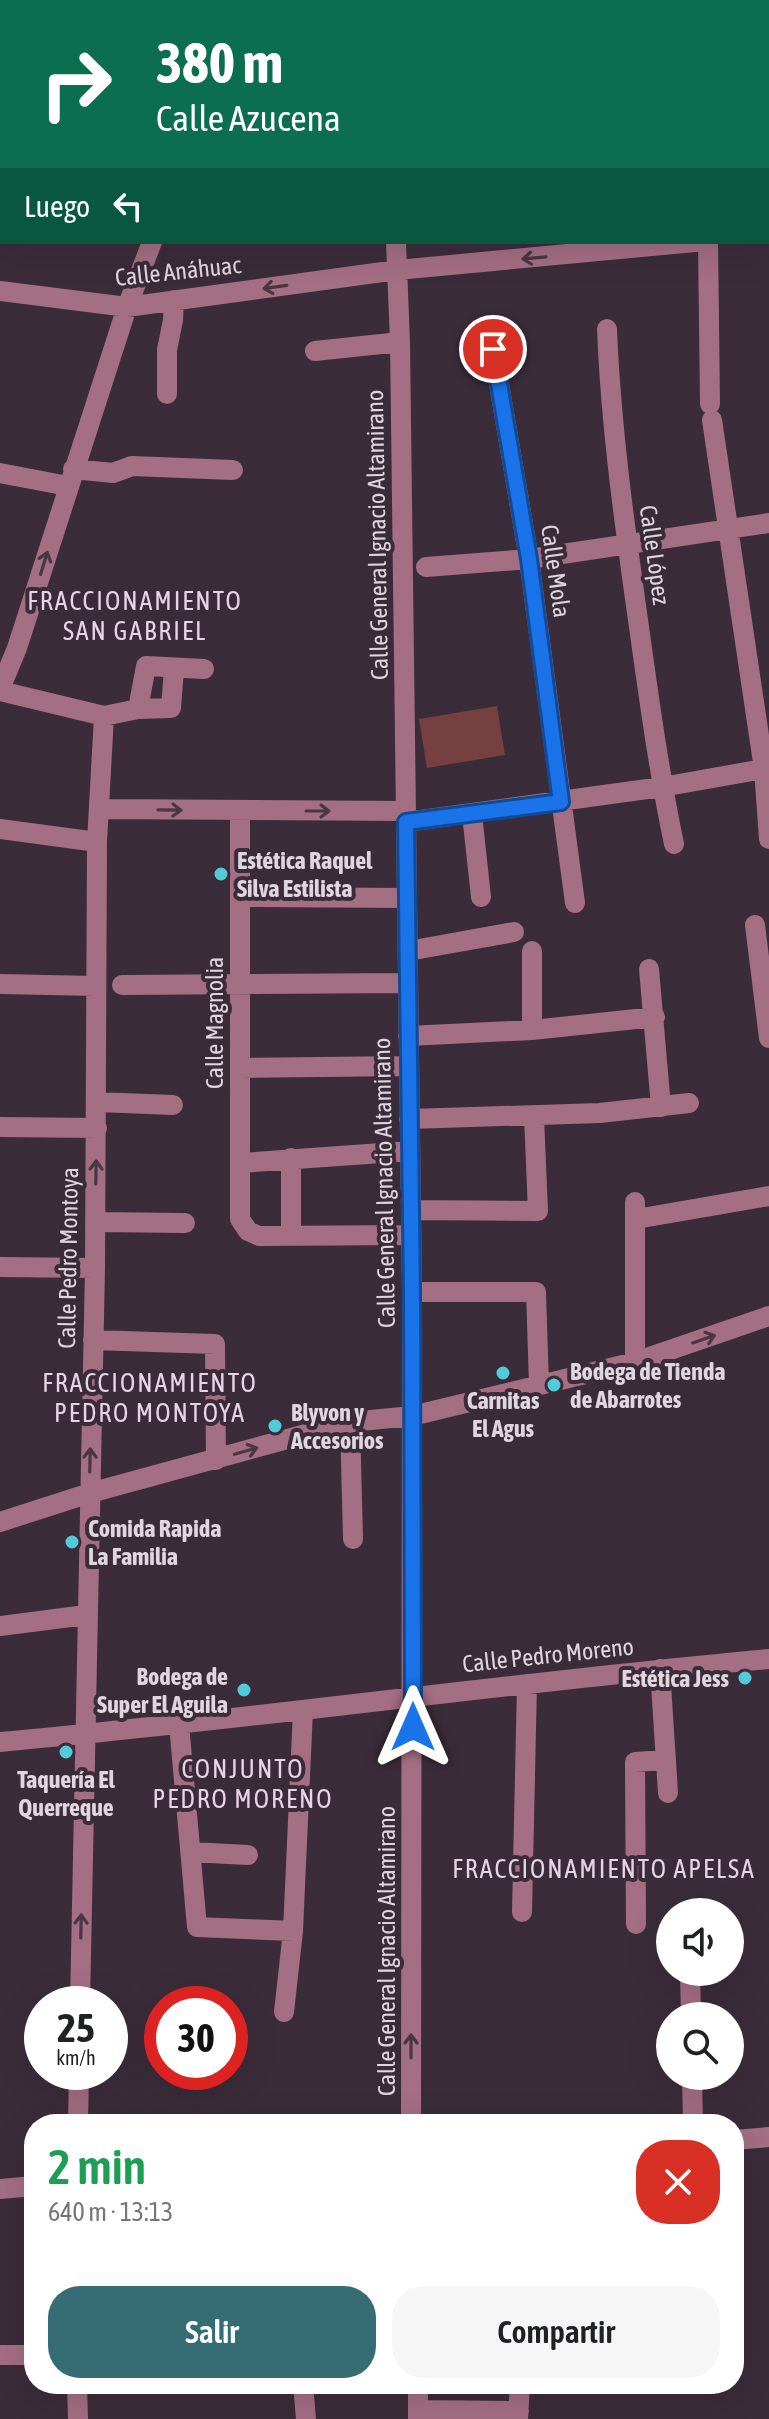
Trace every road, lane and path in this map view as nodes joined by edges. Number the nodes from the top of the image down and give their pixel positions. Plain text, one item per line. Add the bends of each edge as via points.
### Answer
1 (151, 244) edge
2 (396, 244) edge
3 (654, 244) edge
4 (708, 244) edge
5 (613, 246) edge
6 (397, 270) junction
7 (0, 291) edge
8 (174, 300) junction
9 (127, 307) junction
10 (607, 329) dead end
11 (400, 342) junction
12 (493, 349) dead end
13 (315, 351) dead end
14 (167, 394) dead end
15 (233, 470) dead end
16 (0, 473) edge
17 (71, 478) junction
18 (769, 523) edge
19 (730, 528) junction
20 (627, 543) junction
21 (529, 559) junction
22 (426, 567) dead end
23 (8, 648) edge
24 (174, 669) junction
25 (204, 669) dead end
26 (0, 690) edge
27 (138, 709) junction
28 (104, 716) junction
29 (767, 768) edge
30 (662, 787) junction
31 (561, 802) junction
32 (100, 809) junction
33 (240, 811) junction
34 (472, 814) junction
35 (406, 817) junction
36 (0, 829) edge
37 (769, 839) edge
38 (97, 842) junction
39 (674, 844) dead end
40 (241, 897) junction
41 (481, 897) dead end
42 (407, 898) junction
43 (575, 903) dead end
44 (755, 925) dead end
45 (514, 932) dead end
46 (408, 951) junction
47 (532, 951) dead end
48 (649, 969) dead end
49 (239, 983) junction
50 (408, 983) junction
51 (0, 984) edge
52 (122, 985) dead end
53 (96, 986) junction
54 (655, 1017) junction
55 (532, 1030) junction
56 (408, 1036) junction
57 (769, 1038) edge
58 (409, 1066) junction
59 (240, 1068) junction
60 (97, 1102) junction
61 (689, 1103) dead end
62 (173, 1105) dead end
63 (661, 1107) junction
64 (534, 1117) junction
65 (409, 1119) junction
66 (0, 1127) edge
67 (97, 1128) junction
68 (410, 1151) junction
69 (291, 1158) junction
70 (241, 1163) junction
71 (769, 1196) edge
72 (411, 1210) junction
73 (96, 1222) junction
74 (185, 1223) dead end
75 (410, 1235) junction
76 (291, 1236) junction
77 (0, 1267) edge
78 (95, 1268) junction
79 (412, 1292) junction
80 (769, 1316) edge
81 (93, 1340) junction
82 (635, 1362) junction
83 (539, 1385) junction
84 (412, 1416) junction
85 (350, 1422) junction
86 (216, 1460) junction
87 (90, 1493) junction
88 (0, 1522) edge
89 (353, 1539) dead end
90 (86, 1615) junction
91 (0, 1626) edge
92 (769, 1659) edge
93 (660, 1669) junction
94 (527, 1684) junction
95 (413, 1696) junction
96 (303, 1710) junction
97 (179, 1724) junction
98 (85, 1734) junction
99 (0, 1742) edge
100 (665, 1760) junction
101 (668, 1793) dead end
102 (191, 1852) junction
103 (248, 1855) dead end
104 (522, 1912) dead end
105 (636, 1924) dead end
106 (293, 1931) junction
107 (80, 1986) edge
108 (284, 2012) dead end
109 (79, 2090) edge
110 (692, 2090) edge
111 (78, 2114) edge
112 (411, 2114) edge
113 (693, 2114) edge
114 (769, 2137) edge
115 (744, 2139) edge
116 (24, 2187) edge
117 (0, 2189) edge
118 (0, 2355) edge
119 (24, 2355) edge
120 (77, 2394) edge
121 (304, 2394) edge
122 (519, 2394) edge
123 (418, 2414) edge
124 (518, 2415) edge
125 (78, 2419) edge
126 (306, 2419) edge

1 - 9 street
2 - 6 street, Calle General Ignacio Altamirano
3 - 5 street, Calle Anáhuac
4 - 19 street via 711,412
5 -> 6 street, Calle Anáhuac
6 -> 8 street, Calle Anáhuac
6 - 11 street, Calle General Ignacio Altamirano
7 - 9 street, Calle Anáhuac
8 - 9 street, Calle Anáhuac
8 - 14 street
9 - 17 street
10 - 20 street, Calle López via 610,407
11 - 13 street
11 - 35 street, Calle General Ignacio Altamirano
12 - 21 street, Calle Mola
15 - 17 street via 132,466
16 - 17 street
23 -> 17 street
18 - 19 street
19 - 20 street
19 - 29 street
20 - 21 street
20 - 30 street, Calle López
21 - 22 street
21 - 31 street, Calle Mola
23 - 26 street
24 - 25 street
24 - 27 street via 146,666
24 - 27 street via 171,708
26 - 28 street
27 - 28 street
28 - 32 street, Calle Pedro Montoya
29 - 30 street
29 - 37 street
30 - 31 street
30 - 39 street, Calle López
31 - 34 street
31 - 43 street, Calle Mola
32 -> 33 street
32 - 38 street, Calle Pedro Montoya
33 -> 35 street
33 - 40 street, Calle Magnolia
34 - 35 street
34 - 41 street
35 - 42 street, Calle General Ignacio Altamirano
36 - 38 street
38 - 53 street, Calle Pedro Montoya
40 - 42 street
40 - 49 street, Calle Magnolia
42 - 46 street, Calle General Ignacio Altamirano
44 - 57 street
45 - 46 street
46 - 50 street, Calle General Ignacio Altamirano
47 - 55 street
48 - 54 street
49 - 50 street
49 - 52 street
49 - 59 street, Calle Magnolia
50 - 56 street, Calle General Ignacio Altamirano
51 - 53 street
53 - 60 street, Calle Pedro Montoya
54 - 55 street
54 - 63 street
55 - 56 street
56 - 58 street, Calle General Ignacio Altamirano
58 - 59 street
58 - 65 street, Calle General Ignacio Altamirano
59 - 70 street, Calle Magnolia
60 - 62 street
60 - 67 street, Calle Pedro Montoya
61 - 63 street
63 - 64 street
64 - 65 street
64 - 72 street via 538,1211
65 - 68 street, Calle General Ignacio Altamirano
66 - 67 street
73 -> 67 street, Calle Pedro Montoya
68 - 69 street
68 - 72 street, Calle General Ignacio Altamirano
69 - 70 street
69 - 76 street
70 - 76 street, Calle Magnolia via 240,1219 248,1231
71 - 82 street via 636,1210
72 - 75 street, Calle General Ignacio Altamirano
73 - 74 street
73 - 78 street, Calle Pedro Montoya
75 - 76 street
75 - 79 street, Calle General Ignacio Altamirano
77 - 78 street
78 - 81 street, Calle Pedro Montoya
79 - 83 street via 536,1292
79 - 84 street, Calle General Ignacio Altamirano
82 -> 80 street
81 - 86 street via 215,1344
87 -> 81 street, Calle Pedro Montoya
82 - 83 street
83 - 84 street
84 - 85 street
84 - 95 street, Calle General Ignacio Altamirano
86 -> 85 street
85 - 89 street
86 - 87 street
87 - 88 street
87 - 90 street, Calle Pedro Montoya
90 - 91 street
90 - 98 street, Calle Pedro Montoya
92 - 93 street, Calle Pedro Moreno
93 - 94 street, Calle Pedro Moreno
93 - 100 street
94 - 95 street, Calle Pedro Moreno
94 - 104 street
95 - 96 street, Calle Pedro Moreno
112 -> 95 street, Calle General Ignacio Altamirano
96 - 97 street, Calle Pedro Moreno
96 - 106 street
97 - 98 street, Calle Pedro Moreno
97 - 102 street
98 - 99 street, Calle Pedro Moreno
107 -> 98 street, Calle Pedro Montoya
100 - 101 street
100 - 105 street via 635,1762
102 - 103 street
102 - 106 street via 197,1927
106 - 108 street
109 - 111 street
110 - 113 street
114 - 115 street
116 - 117 street
118 - 119 street
120 - 125 street
121 - 126 street
122 - 124 street
123 - 124 street

